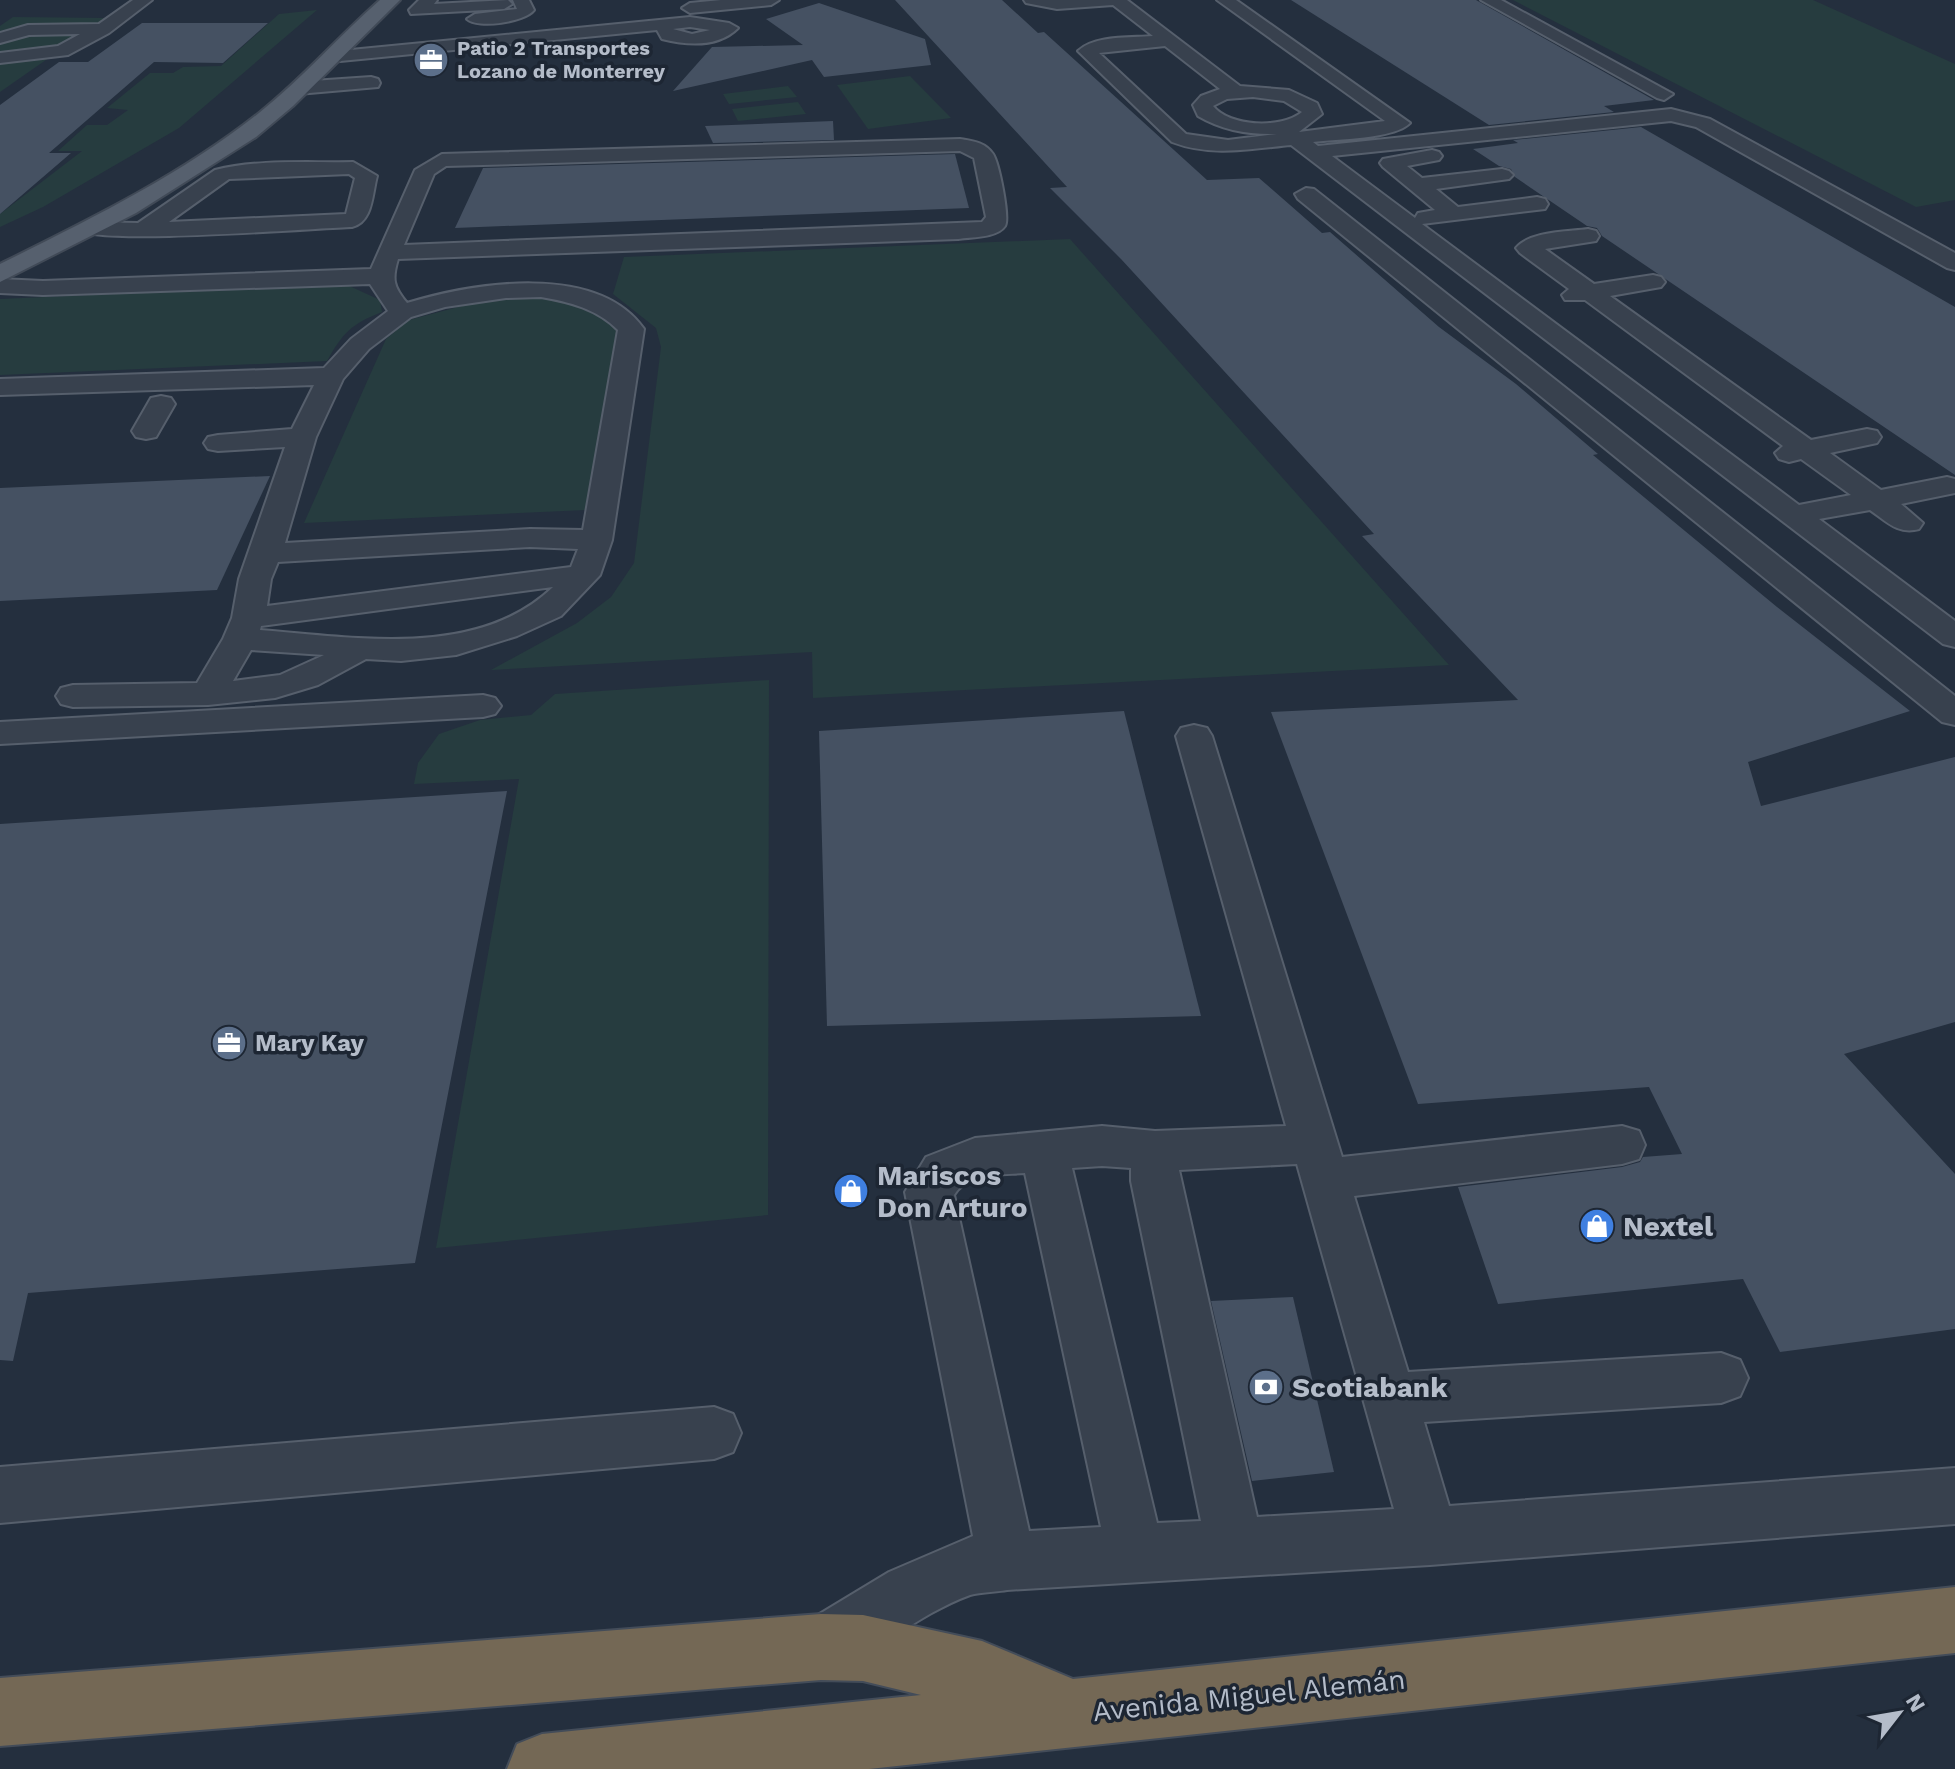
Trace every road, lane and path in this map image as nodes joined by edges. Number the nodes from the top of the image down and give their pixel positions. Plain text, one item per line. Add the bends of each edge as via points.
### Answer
1 (144, 0) edge
2 (391, 0) edge
3 (429, 0) edge
4 (771, 0) edge
5 (1032, 0) edge
6 (1114, 0) edge
7 (1225, 0) edge
8 (1489, 0) edge
9 (522, 1) edge
10 (467, 14) junction
11 (0, 23) edge
12 (410, 25) dead end
13 (663, 25) dead end
14 (103, 29) junction
15 (28, 30) junction
16 (355, 31) junction
17 (0, 38) edge
18 (1169, 40) junction
19 (0, 58) edge
20 (371, 83) dead end
21 (298, 88) junction
22 (1236, 92) junction
23 (1664, 94) dead end
24 (1205, 112) junction
25 (1156, 117) junction
26 (1296, 139) junction
27 (1460, 153) dead end
28 (317, 168) junction
29 (261, 170) junction
30 (1502, 175) dead end
31 (1417, 185) junction
32 (304, 194) dead end
33 (1306, 194) dead end
34 (245, 196) dead end
35 (1537, 204) dead end
36 (1454, 215) junction
37 (1406, 220) junction
38 (89, 229) junction
39 (143, 230) junction
40 (1588, 236) dead end
41 (389, 252) junction
42 (1955, 263) edge
43 (0, 274) edge
44 (588, 274) junction
45 (381, 276) junction
46 (1653, 282) dead end
47 (0, 286) edge
48 (1589, 292) junction
49 (1517, 304) junction
50 (402, 312) junction
51 (0, 387) edge
52 (326, 387) junction
53 (161, 404) junction
54 (0, 410) edge
55 (146, 431) dead end
56 (302, 437) junction
57 (1867, 437) dead end
58 (218, 443) dead end
59 (1803, 450) junction
60 (1730, 465) junction
61 (1947, 486) dead end
62 (1873, 499) junction
63 (1795, 515) junction
64 (1908, 523) dead end
65 (530, 538) junction
66 (597, 540) junction
67 (266, 553) junction
68 (584, 575) junction
69 (528, 580) junction
70 (244, 628) junction
71 (1955, 637) edge
72 (358, 649) junction
73 (208, 694) junction
74 (73, 696) dead end
75 (483, 706) dead end
76 (1955, 714) edge
77 (0, 733) edge
78 (1194, 736) dead end
79 (1622, 1145) dead end
80 (1155, 1151) junction
81 (1044, 1152) junction
82 (1320, 1162) junction
83 (1721, 1378) dead end
84 (1390, 1399) junction
85 (714, 1433) dead end
86 (0, 1495) edge
87 (1955, 1496) edge
88 (1430, 1536) junction
89 (1235, 1546) junction
90 (1135, 1552) junction
91 (1007, 1561) junction
92 (1955, 1620) edge
93 (821, 1647) junction
94 (0, 1712) edge
95 (1075, 1714) junction
96 (542, 1769) edge

1 - 14 lane
2 - 16 main road
3 - 10 lane via 417,10
4 - 16 lane
5 - 6 lane
6 - 18 lane
7 - 26 lane via 1400,123
8 - 23 lane
9 - 10 lane via 523,13
10 - 12 lane
11 - 15 lane
13 - 16 lane
14 - 15 lane
14 - 19 lane via 62,51
15 - 17 lane
16 - 21 main road
18 - 22 lane
18 - 25 lane via 1087,51
20 - 21 lane
21 - 38 main road via 249,132
22 - 24 lane via 1208,99
22 - 26 lane via 1272,92 1310,107 1312,114
24 - 25 lane
24 - 26 lane via 1226,123
25 - 26 lane via 1192,143 1228,146
26 - 37 lane
26 - 42 lane via 1671,115 1703,123
27 - 31 lane via 1392,161
28 - 29 lane
28 - 32 lane
28 - 39 lane via 364,172 356,217 344,222
29 - 34 lane
29 - 39 lane via 222,174
30 - 31 lane
31 - 36 lane
33 - 76 lane
35 - 36 lane
36 - 37 lane
37 - 49 lane
38 - 39 lane
38 - 43 main road
40 - 48 lane via 1528,248
41 - 44 lane
41 - 44 lane via 425,170 458,158 960,145 984,156 997,217 987,228
41 - 45 lane
44 - 50 lane via 541,290 442,300
44 - 66 lane via 607,308 631,329
45 - 47 lane
45 - 50 lane via 382,288
46 - 48 lane
48 - 49 lane
48 - 59 lane
49 - 60 lane
50 - 52 lane via 360,344
51 - 52 lane
52 - 53 lane
52 - 56 lane
53 - 54 lane
53 - 55 lane
56 - 58 lane
56 - 67 lane
57 - 59 lane
59 - 60 lane
59 - 62 lane
60 - 63 lane
61 - 62 lane
62 - 63 lane
62 - 64 lane
63 - 71 lane
65 - 66 lane
65 - 67 lane
65 - 69 lane
66 - 68 lane
67 - 70 lane
68 - 69 lane
68 - 72 lane via 549,609 505,629 456,645
69 - 70 lane
70 - 72 lane
70 - 73 lane
72 - 73 lane via 292,685
73 - 74 lane
75 - 77 lane
78 - 82 lane
79 - 82 lane
80 - 81 lane via 1102,1146
80 - 82 lane
80 - 89 lane via 1155,1181
81 - 90 lane
81 - 91 lane via 975,1158 943,1171 929,1192
82 - 84 lane
83 - 84 lane
84 - 88 lane
85 - 86 lane
87 - 88 lane
88 - 89 lane
89 - 90 lane
90 - 91 lane
91 - 93 lane via 969,1566
92 - 95 highway, Avenida Miguel Alemán
93 - 94 highway
93 - 95 highway via 863,1648 982,1675
95 - 96 highway, Avenida Miguel Alemán

